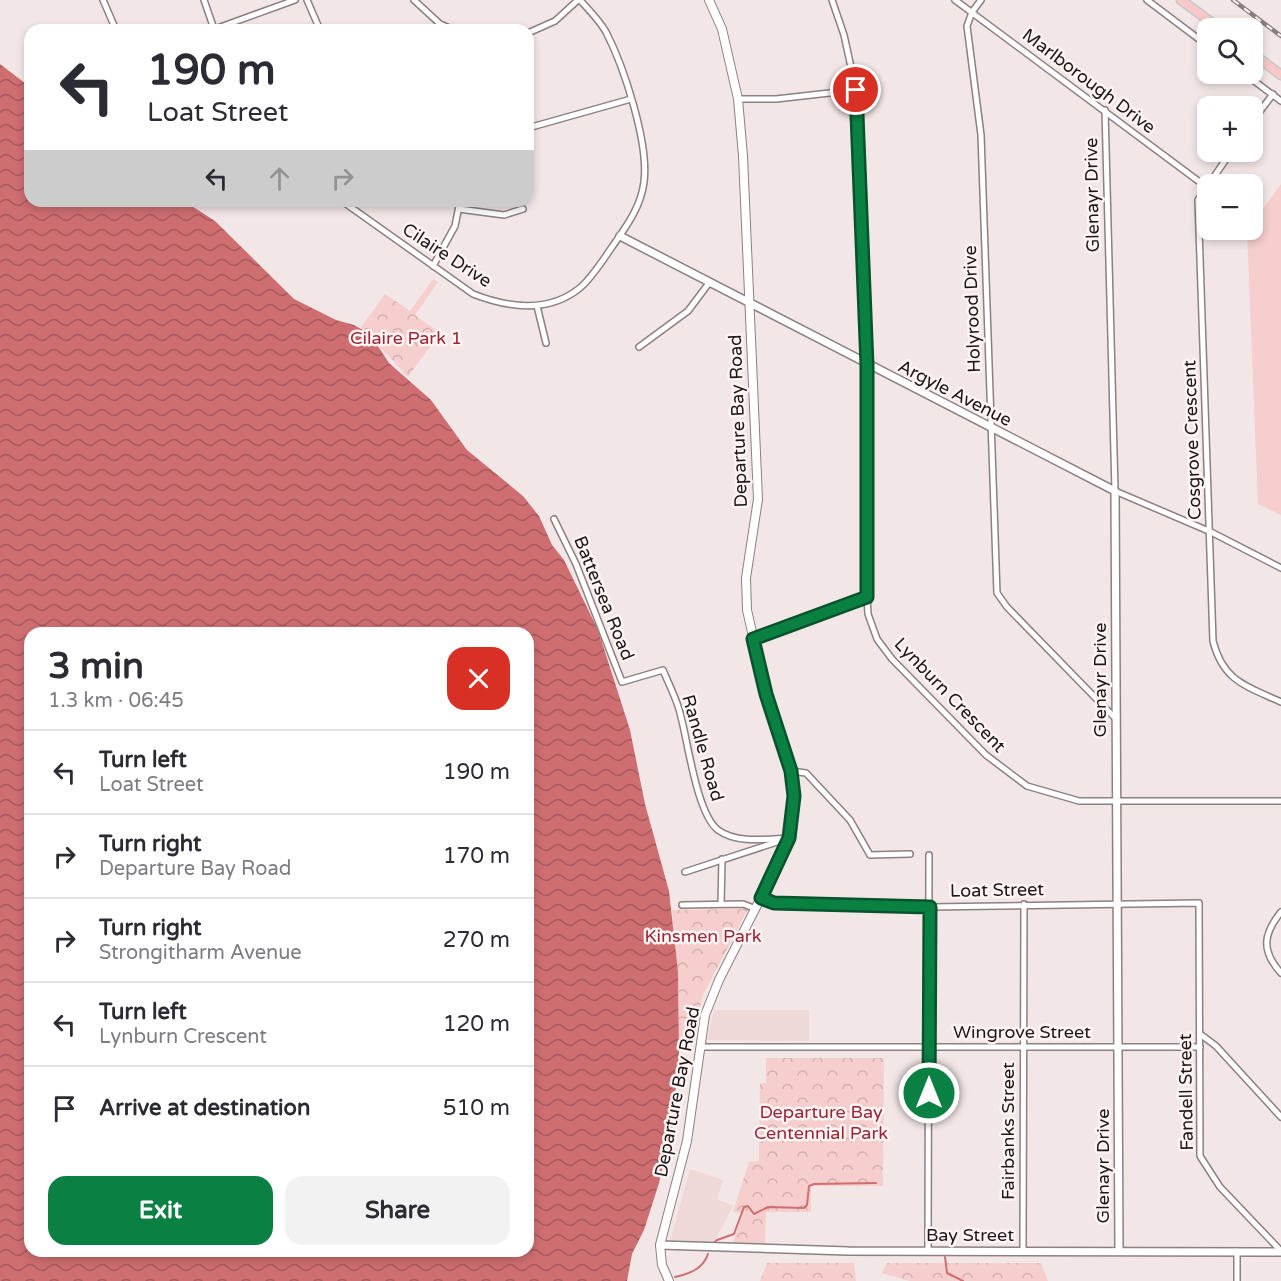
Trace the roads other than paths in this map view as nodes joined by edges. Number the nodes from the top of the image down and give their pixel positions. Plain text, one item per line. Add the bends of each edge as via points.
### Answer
1 (103, 0) edge
2 (204, 0) edge
3 (295, 0) edge
4 (307, 0) edge
5 (414, 0) edge
6 (579, 0) edge
7 (709, 0) edge
8 (832, 0) edge
9 (955, 0) edge
10 (981, 0) edge
11 (1147, 0) edge
12 (1182, 0) edge
13 (972, 12) junction
14 (1206, 18) edge
15 (113, 24) edge
16 (211, 24) edge
17 (229, 24) edge
18 (317, 24) edge
19 (440, 24) edge
20 (534, 30) edge
21 (1197, 38) edge
22 (1263, 61) edge
23 (1281, 75) edge
24 (1259, 84) edge
25 (856, 90) junction
26 (1273, 94) junction
27 (631, 99) junction
28 (738, 99) junction
29 (1281, 100) edge
30 (1263, 107) edge
31 (1105, 110) junction
32 (534, 126) edge
33 (1223, 162) edge
34 (1214, 174) edge
35 (1197, 180) edge
36 (350, 207) edge
37 (459, 209) joint
38 (523, 209) dead end
39 (620, 236) junction
40 (1200, 240) edge
41 (433, 266) junction
42 (709, 283) junction
43 (749, 304) junction
44 (537, 306) junction
45 (546, 344) dead end
46 (639, 347) dead end
47 (867, 365) junction
48 (992, 429) junction
49 (1114, 491) junction
50 (554, 519) dead end
51 (1211, 532) junction
52 (1281, 568) edge
53 (867, 597) junction
54 (753, 639) junction
55 (663, 670) joint
56 (1281, 702) edge
57 (1115, 718) junction
58 (791, 771) junction
59 (1116, 801) junction
60 (1281, 801) edge
61 (789, 838) junction
62 (910, 854) dead end
63 (929, 855) dead end
64 (722, 859) junction
65 (685, 872) dead end
66 (761, 898) junction
67 (1118, 903) junction
68 (1199, 903) joint
69 (722, 904) junction
70 (1024, 904) junction
71 (682, 905) dead end
72 (930, 907) junction
73 (756, 909) junction
74 (1281, 912) edge
75 (1281, 973) edge
76 (1200, 1034) junction
77 (700, 1047) junction
78 (1023, 1047) junction
79 (1118, 1047) junction
80 (1200, 1047) junction
81 (930, 1048) junction
82 (1281, 1117) edge
83 (660, 1245) junction
84 (928, 1250) junction
85 (1023, 1250) junction
86 (1119, 1250) junction
87 (1237, 1251) junction
88 (1281, 1252) edge
89 (669, 1281) edge
90 (1236, 1281) edge

1 - 15 street
2 - 16 street
3 - 17 street
4 - 18 street
5 - 19 street
6 - 20 street via 555,21
6 - 27 street, Cilaire Drive via 605,31
7 - 28 main road, Departure Bay Road via 722,29
8 - 25 street, Lynburn Crescent
9 - 13 street, Marlborough Drive
10 - 13 street
11 - 21 street
12 - 14 main road
13 - 31 street, Marlborough Drive
13 - 48 street, Holyrood Drive via 967,26 981,135
22 - 23 main road
24 - 26 street
25 - 28 street
25 - 47 street, Lynburn Crescent
26 - 29 street
26 - 30 street
27 - 32 street
27 - 39 street, Cilaire Drive via 644,153 645,181 630,222
28 - 43 main road, Departure Bay Road
31 - 35 street, Marlborough Drive
31 - 49 street, Glenayr Drive
33 - 34 street, Cosgrove Crescent
36 - 41 street, Cilaire Drive
37 - 38 street via 504,215
37 - 41 street
39 - 42 street, Argyle Avenue
39 - 44 street, Cilaire Drive via 581,286
40 - 51 street, Cosgrove Crescent
41 - 44 street, Cilaire Drive via 473,294 496,303
42 - 43 street, Argyle Avenue
42 - 46 street via 688,311
43 - 47 street, Argyle Avenue
43 - 54 main road, Departure Bay Road via 758,500 746,578
44 - 45 street
47 - 48 street, Argyle Avenue
47 - 53 street, Lynburn Crescent
48 - 49 street, Argyle Avenue
48 - 57 street, Holyrood Drive via 997,593
49 - 51 street, Argyle Avenue
49 - 57 street, Glenayr Drive
50 - 55 street, Battersea Road via 622,681
51 - 52 street, Argyle Avenue
51 - 56 street, Cosgrove Crescent via 1213,641 1218,658 1228,675 1239,683
53 - 54 street
53 - 59 street, Lynburn Crescent via 877,639 892,659 1006,773 1050,794 1079,801
54 - 58 main road, Departure Bay Road
55 - 61 street, Randle Road via 681,716 706,814 717,829 732,837 752,840
57 - 59 street, Glenayr Drive
58 - 61 main road, Departure Bay Road via 794,796
58 - 62 street via 806,773 850,820 870,855
59 - 60 street, Lynburn Crescent
59 - 67 street, Glenayr Drive
61 - 64 street
61 - 66 main road, Departure Bay Road
63 - 72 street
64 - 65 street
64 - 69 street
66 - 72 street, Loat Street via 774,903
66 - 73 main road, Departure Bay Road
67 - 68 street, Loat Street
67 - 70 street, Loat Street
67 - 79 street, Glenayr Drive
68 - 76 street, Fandell Street
69 - 71 street
69 - 73 street via 743,904
70 - 72 street, Loat Street
70 - 78 street, Fairbanks Street
72 - 81 street
73 - 77 main road, Departure Bay Road via 708,1004
74 - 75 street via 1269,927 1266,950
76 - 80 street, Fandell Street
76 - 82 street
77 - 81 street, Wingrove Street
77 - 83 main road, Departure Bay Road via 687,1141
78 - 79 street, Wingrove Street
78 - 81 street, Wingrove Street
78 - 85 street, Fairbanks Street
79 - 80 street, Wingrove Street
79 - 86 street, Glenayr Drive
80 - 88 street, Fandell Street via 1200,1156 1220,1186
81 - 84 street
83 - 84 street, Bay Street
83 - 89 main road, Departure Bay Road
84 - 85 street, Bay Street
85 - 86 street, Bay Street
86 - 87 street, Bay Street
87 - 88 street, Bay Street
87 - 90 street

